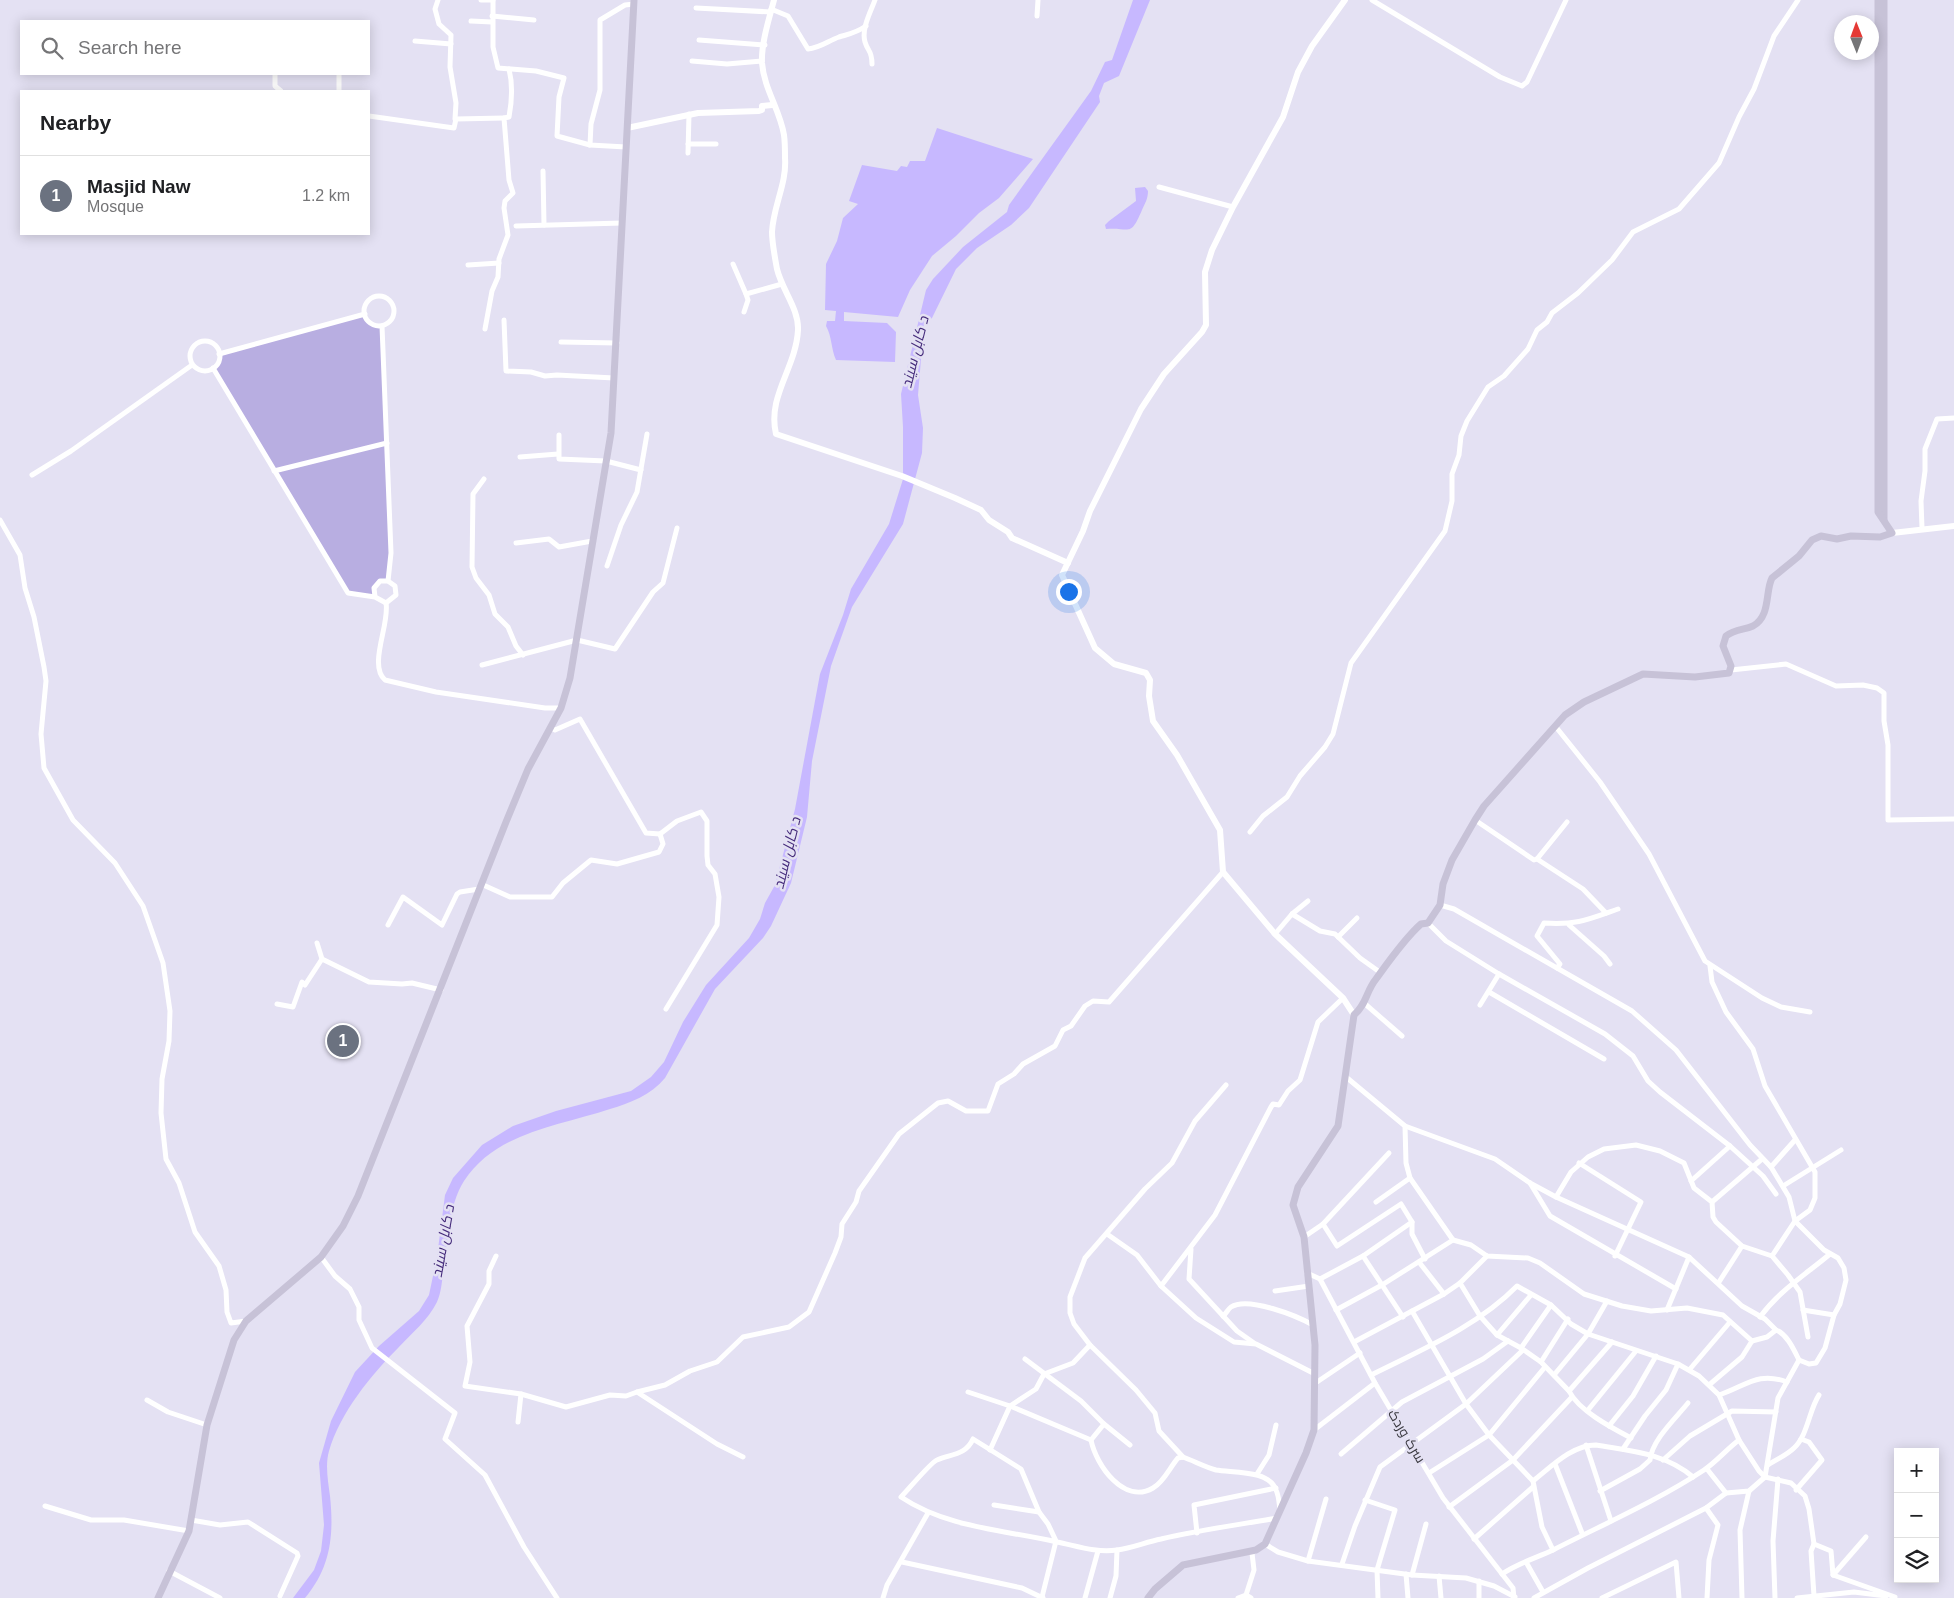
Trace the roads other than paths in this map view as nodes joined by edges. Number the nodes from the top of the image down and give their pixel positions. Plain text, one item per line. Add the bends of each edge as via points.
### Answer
1 (438, 0) edge
2 (482, 0) edge
3 (493, 0) edge
4 (774, 0) edge
5 (875, 0) edge
6 (1038, 0) edge
7 (1344, 0) edge
8 (1372, 0) edge
9 (1566, 0) edge
10 (1798, 0) edge
11 (1878, 0) edge
12 (1884, 0) edge
13 (634, 2) edge
14 (696, 8) dead end
15 (771, 10) junction
16 (1037, 16) dead end
17 (492, 19) junction
18 (534, 20) dead end
19 (471, 21) dead end
20 (866, 26) junction
21 (699, 40) dead end
22 (415, 42) dead end
23 (451, 44) junction
24 (765, 45) junction
25 (692, 61) dead end
26 (762, 61) junction
27 (872, 64) dead end
28 (509, 69) junction
29 (275, 75) edge
30 (339, 76) dead end
31 (280, 90) edge
32 (339, 90) edge
33 (772, 105) junction
34 (689, 114) junction
35 (370, 116) edge
36 (504, 118) junction
37 (455, 119) junction
38 (627, 128) junction
39 (688, 144) junction
40 (716, 144) dead end
41 (590, 145) junction
42 (626, 148) junction
43 (688, 153) dead end
44 (543, 171) dead end
45 (1159, 187) dead end
46 (1233, 207) junction
47 (622, 223) junction
48 (544, 225) junction
49 (516, 226) dead end
50 (499, 262) junction
51 (734, 264) dead end
52 (468, 265) dead end
53 (782, 284) junction
54 (746, 294) junction
55 (744, 312) dead end
56 (364, 314) junction
57 (504, 320) dead end
58 (382, 326) junction
59 (485, 329) dead end
60 (561, 342) dead end
61 (617, 343) junction
62 (220, 354) junction
63 (192, 365) junction
64 (213, 368) junction
65 (614, 378) junction
66 (1954, 418) edge
67 (647, 434) dead end
68 (558, 435) dead end
69 (387, 443) junction
70 (558, 454) junction
71 (520, 457) dead end
72 (606, 461) junction
73 (641, 470) junction
74 (274, 471) junction
75 (32, 475) dead end
76 (484, 478) dead end
77 (1884, 521) junction
78 (1, 522) edge
79 (1954, 526) edge
80 (677, 528) dead end
81 (1922, 528) junction
82 (1892, 533) junction
83 (592, 541) junction
84 (516, 543) dead end
85 (1068, 564) junction
86 (607, 566) dead end
87 (388, 581) junction
88 (375, 597) junction
89 (386, 602) junction
90 (577, 640) junction
91 (523, 656) junction
92 (482, 665) dead end
93 (1731, 670) junction
94 (561, 708) junction
95 (1556, 727) junction
96 (551, 728) junction
97 (1954, 819) edge
98 (1474, 820) junction
99 (1566, 822) dead end
100 (1250, 832) dead end
101 (660, 834) junction
102 (1538, 859) junction
103 (1223, 872) junction
104 (480, 886) junction
105 (1308, 901) dead end
106 (1440, 905) junction
107 (1618, 909) dead end
108 (1606, 913) junction
109 (1292, 914) junction
110 (1357, 918) dead end
111 (1428, 923) junction
112 (388, 925) dead end
113 (1569, 925) junction
114 (1275, 934) junction
115 (1338, 937) junction
116 (317, 943) dead end
117 (322, 959) junction
118 (1610, 964) dead end
119 (1710, 966) junction
120 (1557, 968) junction
121 (1381, 973) junction
122 (1499, 974) junction
123 (441, 990) junction
124 (1489, 992) junction
125 (1343, 998) junction
126 (1364, 1003) junction
127 (277, 1004) dead end
128 (1480, 1005) dead end
129 (666, 1009) dead end
130 (1810, 1012) dead end
131 (1354, 1015) junction
132 (1402, 1036) dead end
133 (1604, 1059) dead end
134 (1346, 1077) junction
135 (1226, 1085) dead end
136 (1405, 1126) junction
137 (1795, 1140) junction
138 (1730, 1146) junction
139 (1841, 1150) dead end
140 (1389, 1153) dead end
141 (1762, 1159) junction
142 (1579, 1163) junction
143 (1814, 1166) junction
144 (1771, 1167) junction
145 (1753, 1168) junction
146 (1410, 1178) junction
147 (1691, 1181) junction
148 (1530, 1183) junction
149 (1783, 1186) junction
150 (1776, 1194) dead end
151 (1556, 1197) junction
152 (1376, 1202) dead end
153 (1712, 1202) junction
154 (1795, 1221) junction
155 (1412, 1222) junction
156 (1322, 1224) junction
157 (1627, 1230) junction
158 (1107, 1234) junction
159 (1304, 1237) junction
160 (1453, 1240) junction
161 (1742, 1246) junction
162 (1191, 1249) junction
163 (1830, 1254) junction
164 (496, 1256) dead end
165 (1363, 1256) junction
166 (1487, 1256) junction
167 (1615, 1256) junction
168 (1689, 1256) junction
169 (1772, 1256) junction
170 (321, 1257) junction
171 (1425, 1259) junction
172 (1419, 1262) junction
173 (1307, 1273) junction
174 (1320, 1279) junction
175 (1793, 1281) junction
176 (1719, 1282) junction
177 (1460, 1283) junction
178 (1382, 1285) junction
179 (1161, 1286) junction
180 (1309, 1286) junction
181 (1676, 1290) junction
182 (1275, 1291) dead end
183 (1444, 1294) junction
184 (1531, 1295) junction
185 (1607, 1301) junction
186 (1552, 1305) junction
187 (1336, 1310) junction
188 (1412, 1310) junction
189 (1667, 1310) junction
190 (1803, 1310) junction
191 (1834, 1315) junction
192 (1224, 1316) junction
193 (1480, 1316) junction
194 (1760, 1316) junction
195 (1403, 1317) junction
196 (1568, 1319) junction
197 (246, 1321) junction
198 (1730, 1322) junction
199 (1313, 1325) junction
200 (1776, 1330) junction
201 (1588, 1334) junction
202 (1497, 1335) junction
203 (1808, 1337) dead end
204 (1752, 1340) junction
205 (1508, 1341) junction
206 (1354, 1342) junction
207 (1612, 1342) junction
208 (1256, 1344) junction
209 (1431, 1344) junction
210 (1090, 1345) junction
211 (1522, 1349) junction
212 (1636, 1351) junction
213 (1360, 1352) junction
214 (1656, 1356) junction
215 (1025, 1359) dead end
216 (1799, 1360) junction
217 (1678, 1364) junction
218 (1543, 1365) junction
219 (1690, 1369) junction
220 (1044, 1374) junction
221 (1314, 1374) junction
222 (1371, 1375) junction
223 (1449, 1375) junction
224 (1554, 1375) junction
225 (1787, 1382) junction
226 (1375, 1383) junction
227 (1314, 1384) junction
228 (1709, 1385) junction
229 (637, 1392) junction
230 (968, 1392) dead end
231 (521, 1394) junction
232 (1571, 1394) junction
233 (1819, 1394) dead end
234 (1719, 1395) junction
235 (146, 1400) dead end
236 (1688, 1403) dead end
237 (1466, 1404) junction
238 (1010, 1406) junction
239 (1588, 1410) junction
240 (1392, 1412) junction
241 (1776, 1412) junction
242 (1726, 1415) junction
243 (518, 1422) dead end
244 (1104, 1424) junction
245 (207, 1425) junction
246 (1276, 1425) dead end
247 (1609, 1426) junction
248 (1314, 1430) junction
249 (1489, 1435) junction
250 (1631, 1438) junction
251 (1801, 1439) junction
252 (1091, 1440) junction
253 (1739, 1440) junction
254 (1412, 1442) junction
255 (1130, 1445) dead end
256 (1586, 1445) junction
257 (1623, 1449) junction
258 (990, 1450) junction
259 (1341, 1454) dead end
260 (1650, 1454) junction
261 (743, 1457) dead end
262 (1183, 1457) junction
263 (1514, 1460) junction
264 (1663, 1460) junction
265 (1556, 1464) junction
266 (1768, 1464) junction
267 (1706, 1468) junction
268 (1429, 1473) junction
269 (1257, 1474) junction
270 (1693, 1477) junction
271 (1765, 1477) junction
272 (1778, 1479) junction
273 (1533, 1484) junction
274 (1276, 1488) junction
275 (1749, 1490) junction
276 (1796, 1490) junction
277 (1600, 1491) junction
278 (1726, 1493) junction
279 (1326, 1499) dead end
280 (1365, 1500) junction
281 (994, 1505) dead end
282 (45, 1506) dead end
283 (1449, 1507) junction
284 (1706, 1508) junction
285 (1039, 1512) junction
286 (928, 1513) junction
287 (1279, 1515) junction
288 (191, 1520) junction
289 (1611, 1521) junction
290 (1426, 1524) dead end
291 (189, 1531) junction
292 (1197, 1533) junction
293 (1582, 1534) junction
294 (1866, 1537) dead end
295 (1474, 1539) junction
296 (1056, 1541) junction
297 (1265, 1544) junction
298 (1814, 1544) junction
299 (1117, 1550) junction
300 (1256, 1550) junction
301 (1552, 1550) junction
302 (1098, 1551) junction
303 (1308, 1561) junction
304 (902, 1562) junction
305 (1526, 1562) junction
306 (1342, 1564) junction
307 (1377, 1570) junction
308 (169, 1571) junction
309 (1502, 1574) junction
310 (1833, 1574) junction
311 (1409, 1575) junction
312 (1439, 1576) junction
313 (1479, 1582) junction
314 (1544, 1592) junction
315 (280, 1596) dead end
316 (1248, 1596) edge
317 (1812, 1597) edge
318 (158, 1598) edge
319 (220, 1598) edge
320 (557, 1598) edge
321 (883, 1598) edge
322 (1042, 1598) edge
323 (1085, 1598) edge
324 (1110, 1598) edge
325 (1148, 1598) edge
326 (1238, 1598) edge
327 (1378, 1598) edge
328 (1408, 1598) edge
329 (1441, 1598) edge
330 (1480, 1598) edge
331 (1515, 1598) edge
332 (1534, 1598) edge
333 (1602, 1598) edge
334 (1679, 1598) edge
335 (1707, 1598) edge
336 (1742, 1598) edge
337 (1775, 1598) edge
338 (1797, 1598) edge

1 - 23 street via 435,9 439,24 450,32
2 - 3 street
3 - 17 street
4 - 15 street
5 - 20 street
6 - 16 street
7 - 46 street via 1298,72 1283,117
8 - 9 street via 1500,77 1522,86 1527,82
10 - 100 street via 1774,36 1720,163 1679,208 1633,232 1612,260 1552,313 1537,330 1528,349 1504,376 1488,387 1461,436 1452,474 1452,501 1445,531 1352,663 1333,734 1325,747 1287,797 1263,816
11 - 77 main road via 1878,512
12 - 77 main road
13 - 38 main road
13 - 41 street via 600,20 600,90
14 - 15 street
15 - 20 street via 788,16 808,49 817,49 840,37 855,34
15 - 24 street
17 - 18 street
17 - 19 street
17 - 28 street via 498,68
20 - 27 street via 865,42 872,51
21 - 24 street
22 - 23 street
23 - 37 street
24 - 26 street
25 - 26 street via 743,64
26 - 33 street
28 - 36 street via 512,104 509,117
28 - 41 street via 564,78 557,111 557,136
29 - 31 street via 275,86
30 - 32 street
33 - 34 street via 762,106 759,111
33 - 53 street via 784,136 785,174 772,233
34 - 38 street
34 - 39 street
35 - 37 street via 454,128
36 - 37 street
36 - 50 street via 513,193 505,202 508,235
38 - 42 main road
39 - 40 street
39 - 43 street
41 - 42 street
42 - 47 main road
44 - 48 street
45 - 46 street
46 - 85 street via 1208,261 1206,325 1164,374 1141,408 1090,511
47 - 48 street
47 - 61 main road
48 - 49 street
50 - 52 street
50 - 59 street
51 - 54 street
53 - 54 street
53 - 85 street via 796,314 798,329 793,360 775,403 773,419 779,435 900,476 981,510 1012,538
54 - 55 street via 748,300
56 - 58 street via 371,324
56 - 58 street via 370,299 376,296 387,298 392,302 394,314
56 - 62 street
57 - 65 street via 506,371
58 - 69 street
60 - 61 street
61 - 65 main road
62 - 63 street via 213,344 202,341 192,348
62 - 64 street
63 - 64 street via 202,371
63 - 75 street
64 - 74 street
65 - 72 main road
66 - 81 street via 1937,419 1925,449
67 - 73 street
68 - 70 street
69 - 74 street
69 - 87 street via 391,553
70 - 71 street
70 - 72 street via 561,460
72 - 73 street
72 - 83 main road
73 - 86 street via 637,492
74 - 88 street via 348,593
76 - 91 street via 473,494 472,567 476,578 490,595 495,614 508,627
77 - 82 main road
78 - 197 street via 20,555 44,666 46,681 41,734 44,768 73,820 115,864 143,906 163,963 170,1011 162,1079 166,1159 179,1183 195,1232 219,1266 231,1323
79 - 81 street
80 - 90 street via 663,584 653,592 617,647 613,649
81 - 82 street
82 - 93 main road via 1880,537 1837,539 1821,536 1812,540 1799,556 1772,578 1769,598 1759,620 1753,626 1737,629 1726,636 1723,646
83 - 84 street via 558,547 549,539
83 - 90 main road
85 - 103 street via 1062,570 1063,579 1095,648 1114,664 1146,673 1150,680 1153,721 1177,755 1220,830
87 - 88 street via 376,584
87 - 89 street via 395,586 396,595
88 - 89 street
89 - 94 street via 377,666 385,680 436,692
90 - 91 street
90 - 94 main road
91 - 92 street
93 - 95 main road via 1718,676 1643,674 1584,702 1565,715
93 - 97 street via 1786,664 1836,686 1877,688 1884,693 1888,820
94 - 96 main road
95 - 98 main road
95 - 119 street via 1600,782 1649,854
96 - 101 street via 555,730 580,718 646,833
96 - 104 main road via 528,769
98 - 102 street via 1534,860
98 - 106 main road via 1452,860 1443,884
99 - 102 street
101 - 104 street via 663,844 659,852 616,864 591,860 563,882 552,897 510,897
101 - 129 street via 677,821 702,812 706,821 706,856 715,874 719,897 717,926
102 - 108 street via 1584,889
103 - 114 street
103 - 229 street via 1109,1002 1092,1001 1085,1006 1071,1026 1063,1030 1055,1046 1023,1064 998,1084 988,1111 966,1111 943,1101 899,1134 846,1215 835,1253 808,1312 789,1327 743,1337 717,1362 657,1388
104 - 112 street via 456,894 442,925 403,897
104 - 123 main road
105 - 109 street
106 - 111 main road
106 - 120 street via 1454,909
107 - 108 street
108 - 113 street
109 - 114 street
109 - 115 street
110 - 115 street
111 - 121 main road via 1415,929
111 - 122 street via 1446,941
113 - 118 street
113 - 120 street via 1544,923 1537,936 1560,964
114 - 125 street
115 - 121 street
116 - 117 street
117 - 123 street via 369,982 412,982
117 - 127 street via 305,985 302,982 293,1008
119 - 130 street via 1781,1007
119 - 137 street via 1712,982 1722,1006 1753,1049 1765,1086
120 - 141 street via 1624,1006 1668,1042
121 - 126 main road
122 - 124 street
122 - 138 street via 1605,1034 1633,1056 1660,1092
123 - 170 main road via 358,1196 343,1226
124 - 128 street
124 - 133 street
125 - 131 street
125 - 162 street via 1318,1022 1300,1080 1279,1105 1271,1107 1214,1215
126 - 131 main road
126 - 132 street
131 - 134 main road
134 - 136 street
134 - 159 main road via 1338,1126 1298,1187 1293,1205
135 - 158 street via 1195,1121 1172,1163
136 - 146 street via 1406,1163
136 - 148 street via 1495,1159
137 - 143 street
137 - 144 street
138 - 145 street
138 - 147 street
139 - 143 street
140 - 156 street
141 - 144 street
141 - 145 street
142 - 147 street via 1604,1149 1636,1145 1676,1157 1684,1163
142 - 151 street
142 - 157 street via 1641,1202
143 - 149 street
143 - 154 street via 1815,1198 1810,1210
144 - 149 street
145 - 150 street
145 - 153 street
146 - 152 street
146 - 160 street
147 - 153 street via 1694,1188
148 - 151 street
148 - 167 street via 1550,1216
149 - 154 street
151 - 157 street
153 - 161 street via 1716,1222
154 - 163 street
154 - 169 street
155 - 156 street via 1401,1204 1337,1246
155 - 165 street
155 - 171 street via 1412,1234
156 - 159 street
157 - 167 street
157 - 168 street
158 - 179 street via 1137,1254
158 - 210 street via 1085,1258 1070,1297 1074,1324
159 - 173 main road
160 - 166 street via 1471,1245
160 - 171 street
161 - 169 street
161 - 176 street
162 - 179 street
162 - 192 street via 1189,1280
163 - 175 street
163 - 191 street via 1838,1258 1846,1280
164 - 231 street via 489,1271 489,1284 467,1326 470,1362 465,1386
165 - 174 street
165 - 178 street
166 - 177 street
166 - 185 street via 1528,1258 1584,1294
167 - 181 street
168 - 176 street
168 - 181 street
169 - 175 street
170 - 197 main road
170 - 320 street via 350,1289 372,1348 455,1413 446,1439 485,1475
171 - 172 street
172 - 178 street
172 - 183 street
173 - 174 street
173 - 180 main road
174 - 187 street, سرک وردک
175 - 190 street via 1800,1292
175 - 194 street
176 - 194 street via 1742,1306
177 - 183 street
177 - 193 street
178 - 187 street
178 - 195 street
179 - 208 street via 1196,1318 1234,1342
180 - 182 street
180 - 199 main road
181 - 189 street
183 - 188 street
184 - 186 street
184 - 193 street via 1517,1286
184 - 202 street
185 - 189 street via 1651,1311
185 - 201 street
186 - 196 street
186 - 211 street
187 - 206 street, سرک وردک
188 - 195 street
188 - 209 street
189 - 198 street via 1706,1310 1722,1315
190 - 191 street
190 - 203 street
191 - 216 street via 1825,1348 1816,1363
192 - 199 street via 1236,1305 1271,1307
192 - 208 street via 1237,1331
193 - 202 street
193 - 209 street
194 - 200 street
195 - 206 street
196 - 201 street
196 - 218 street
197 - 245 main road via 234,1340
198 - 204 street
198 - 219 street
199 - 221 main road
200 - 204 street via 1767,1337
200 - 216 street via 1791,1344
201 - 207 street
201 - 224 street
202 - 205 street
204 - 228 street via 1742,1357
205 - 211 street
205 - 223 street via 1497,1351
206 - 213 street, سرک وردک
207 - 212 street
207 - 232 street
208 - 221 street
209 - 222 street
209 - 223 street
210 - 220 street via 1073,1363
210 - 262 street via 1156,1413 1159,1431
211 - 218 street
211 - 237 street
212 - 214 street
212 - 239 street
213 - 222 street, سرک وردک
213 - 227 street
214 - 217 street
214 - 247 street via 1633,1396
215 - 220 street
216 - 225 street
217 - 219 street
217 - 250 street via 1666,1390
218 - 224 street
218 - 249 street
219 - 228 street
220 - 238 street via 1036,1389
220 - 244 street via 1081,1401
221 - 227 main road
222 - 226 street, سرک وردک
223 - 237 street
223 - 240 street via 1402,1402
224 - 232 street
225 - 234 street via 1763,1377
225 - 241 street via 1778,1398
226 - 240 street, سرک وردک
226 - 248 street
227 - 248 main road
228 - 234 street
229 - 231 street via 566,1407
229 - 261 street
230 - 238 street
231 - 243 street
232 - 239 street
232 - 263 street
233 - 251 street
234 - 242 street
235 - 245 street via 168,1412
236 - 260 street
237 - 249 street
237 - 254 street
238 - 252 street
238 - 258 street
239 - 247 street
240 - 254 street, سرک وردک
240 - 259 street
241 - 242 street via 1732,1411
241 - 266 street
242 - 253 street
242 - 264 street via 1690,1436
244 - 252 street
244 - 255 street
245 - 288 main road
246 - 269 street via 1269,1455
247 - 250 street
248 - 287 main road
249 - 263 street
249 - 268 street
250 - 257 street
251 - 266 street via 1795,1447
251 - 276 street via 1809,1442 1822,1460
252 - 262 street via 1098,1458 1113,1479 1130,1492 1153,1488 1178,1458
253 - 267 street
253 - 271 street
254 - 268 street, سرک وردک
254 - 280 street via 1380,1467
256 - 257 street
256 - 265 street
256 - 277 street
257 - 260 street
258 - 285 street via 1021,1469
258 - 286 street via 973,1439 971,1445 952,1457 935,1460 901,1497
260 - 264 street
260 - 277 street via 1650,1460 1640,1469
262 - 269 street via 1216,1470
263 - 273 street
263 - 283 street
264 - 270 street via 1679,1465
265 - 273 street
265 - 293 street
266 - 271 street
267 - 270 street
267 - 278 street
268 - 283 street, سرک وردک
269 - 274 street
270 - 289 street
271 - 272 street
271 - 275 street
272 - 276 street via 1791,1483
272 - 337 street via 1773,1541
273 - 295 street
273 - 301 street via 1542,1527
274 - 287 street
274 - 292 street via 1194,1505
275 - 278 street
275 - 336 street via 1740,1530
276 - 298 street via 1805,1496
277 - 289 street
278 - 284 street
279 - 303 street
280 - 306 street
280 - 307 street via 1395,1510
281 - 285 street
282 - 291 street via 91,1520 124,1520
283 - 295 street, سرک وردک
284 - 314 street
284 - 335 street via 1718,1525 1709,1560
285 - 296 street
286 - 296 street via 987,1529
286 - 304 street
287 - 292 street
287 - 297 main road
288 - 291 main road
288 - 315 street via 220,1525 248,1522 297,1553
289 - 293 street
290 - 311 street
291 - 308 main road
292 - 299 street
293 - 301 street
294 - 310 street
295 - 309 street, سرک وردک
296 - 302 street
296 - 322 street
297 - 300 main road
297 - 303 street via 1278,1552
298 - 310 street via 1831,1551
298 - 317 street via 1811,1551
299 - 302 street
299 - 324 street via 1116,1576
300 - 316 street via 1252,1554 1254,1570
300 - 325 main road via 1183,1565
301 - 305 street
302 - 323 street
303 - 306 street
304 - 321 street via 887,1585
304 - 322 street via 1022,1588
305 - 309 street
305 - 314 street
306 - 307 street
307 - 311 street
307 - 327 street
308 - 318 main road
308 - 319 street
309 - 331 street, سرک وردک via 1513,1588
310 - 317 street via 1896,1597 1854,1592
311 - 312 street
311 - 328 street
312 - 313 street
312 - 329 street
313 - 330 street
313 - 331 street
314 - 332 street
316 - 326 street
317 - 338 street
333 - 334 street via 1676,1562

